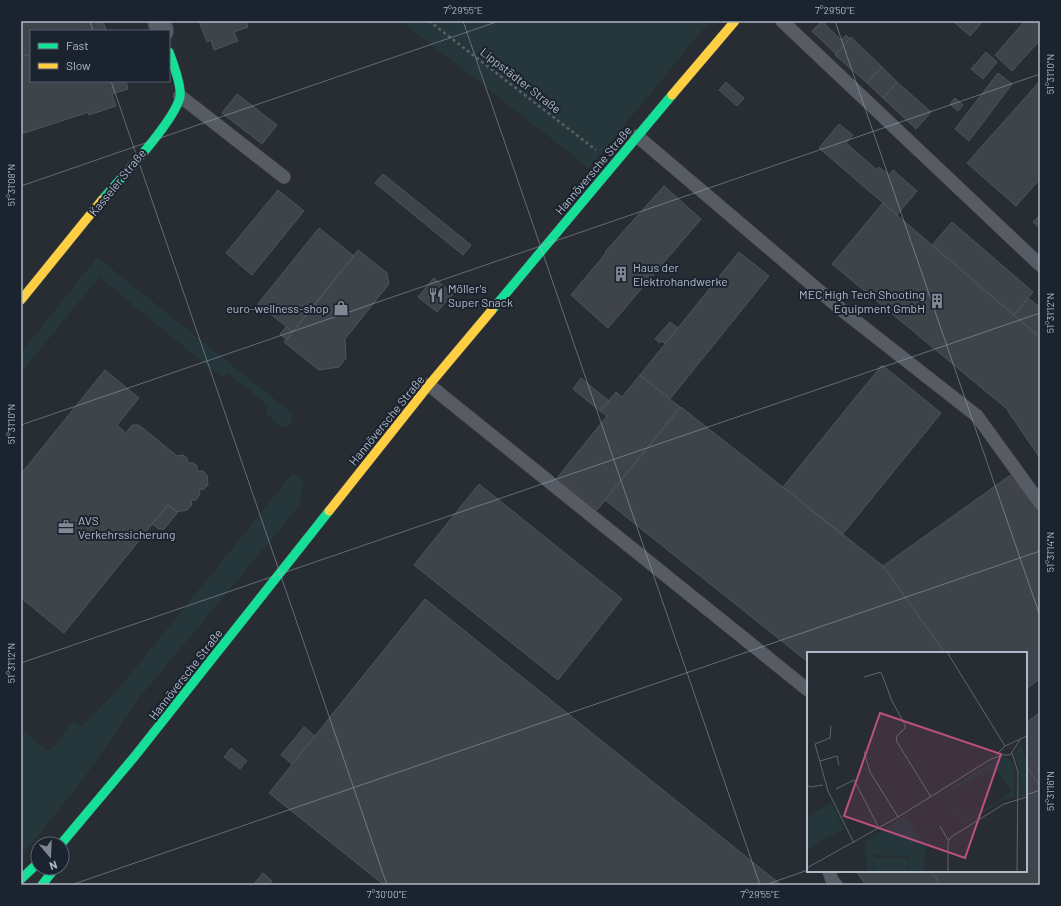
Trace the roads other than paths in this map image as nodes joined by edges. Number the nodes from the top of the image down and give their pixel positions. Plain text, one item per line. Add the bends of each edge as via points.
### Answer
1 (735, 21) edge
2 (782, 21) edge
3 (170, 55) edge
4 (180, 96) junction
5 (637, 136) junction
6 (284, 177) dead end
7 (1040, 265) edge
8 (21, 300) edge
9 (429, 385) junction
10 (1040, 503) edge
11 (807, 689) edge
12 (70, 836) edge
13 (30, 871) edge
14 (829, 872) edge
15 (49, 876) edge
16 (21, 879) edge
17 (42, 885) edge
18 (836, 885) edge

1 - 5 main road, Hannöversche Straße
2 - 7 lane
3 - 4 main road
4 - 6 lane
4 - 8 main road, Kasseler Straße via 168,120
5 - 9 main road, Hannöversche Straße
5 - 10 lane via 843,311 977,416
9 - 11 lane
9 - 12 main road, Hannöversche Straße
13 - 16 main road
14 - 18 lane
15 - 17 main road

